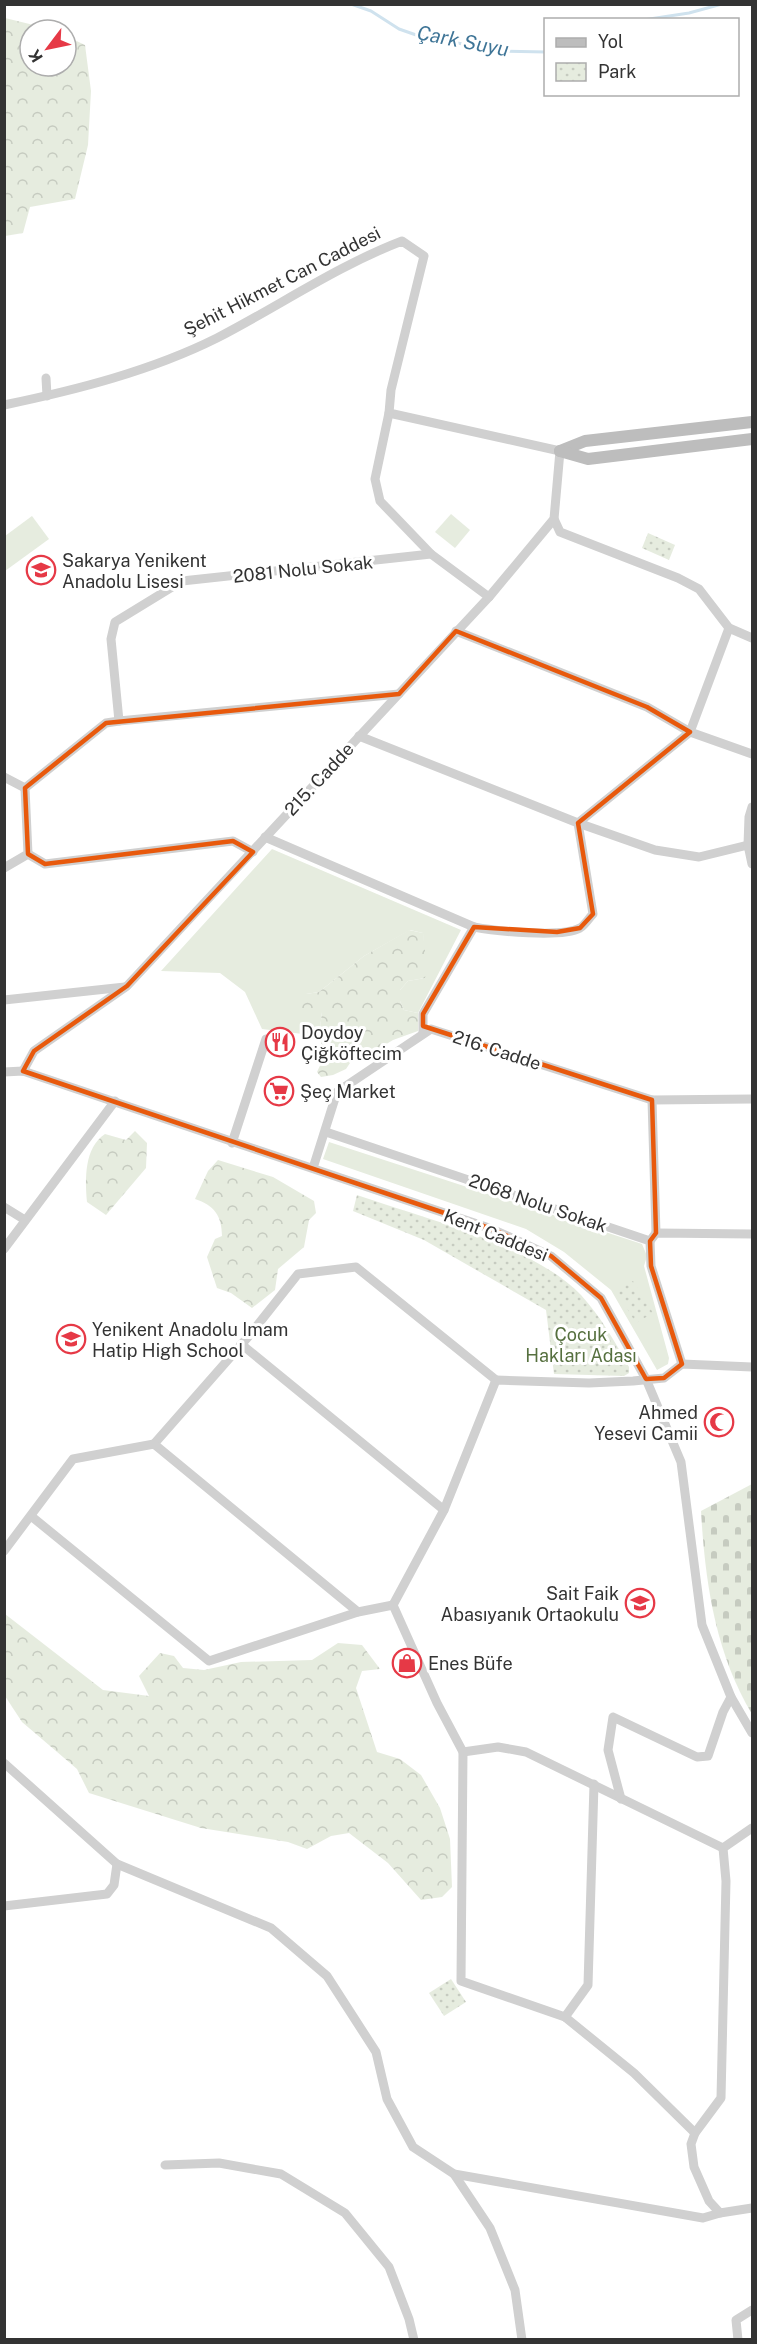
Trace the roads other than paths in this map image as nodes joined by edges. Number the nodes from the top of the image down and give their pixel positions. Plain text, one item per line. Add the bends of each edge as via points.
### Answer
1 (46, 378) dead end
2 (47, 396) junction
3 (4, 405) edge
4 (389, 413) junction
5 (753, 422) edge
6 (753, 439) edge
7 (560, 451) junction
8 (554, 519) junction
9 (431, 554) junction
10 (489, 597) junction
11 (729, 628) junction
12 (456, 631) junction
13 (753, 638) edge
14 (399, 694) junction
15 (119, 720) junction
16 (690, 732) junction
17 (359, 736) junction
18 (753, 754) edge
19 (4, 777) edge
20 (25, 788) junction
21 (753, 807) edge
22 (578, 823) junction
23 (265, 837) junction
24 (748, 846) junction
25 (253, 852) junction
26 (28, 854) junction
27 (753, 864) edge
28 (4, 868) edge
29 (474, 927) junction
30 (127, 986) junction
31 (4, 1000) edge
32 (423, 1032) junction
33 (266, 1039) dead end
34 (23, 1071) junction
35 (4, 1072) edge
36 (753, 1099) edge
37 (652, 1100) junction
38 (115, 1101) junction
39 (326, 1132) junction
40 (232, 1143) junction
41 (313, 1168) junction
42 (4, 1207) edge
43 (25, 1220) junction
44 (753, 1234) edge
45 (653, 1237) junction
46 (4, 1249) edge
47 (241, 1344) junction
48 (682, 1364) junction
49 (753, 1367) edge
50 (646, 1379) junction
51 (496, 1380) junction
52 (154, 1444) junction
53 (444, 1510) junction
54 (31, 1516) junction
55 (4, 1551) edge
56 (393, 1605) junction
57 (358, 1612) junction
58 (731, 1697) junction
59 (753, 1733) edge
60 (464, 1752) junction
61 (4, 1762) edge
62 (594, 1784) junction
63 (621, 1799) junction
64 (753, 1828) edge
65 (723, 1848) junction
66 (117, 1864) junction
67 (4, 1906) edge
68 (565, 2017) junction
69 (695, 2133) junction
70 (165, 2165) dead end
71 (454, 2174) junction
72 (753, 2208) edge
73 (720, 2213) junction
74 (753, 2310) edge
75 (414, 2340) edge
76 (522, 2340) edge
77 (738, 2340) edge

1 - 2 street
2 - 3 street, Şehit Hikmet Can Caddesi
2 - 4 street, Şehit Hikmet Can Caddesi via 122,376 215,339 364,256 402,241 424,256 391,390
4 - 7 street
4 - 9 street via 375,479 380,501
5 - 7 street via 585,441
6 - 7 street via 588,459
7 - 8 street
8 - 10 street, 215. Cadde
8 - 11 street via 560,532 699,589
9 - 10 street
9 - 15 street, 2081 Nolu Sokak via 183,581 115,622 111,639
10 - 12 street, 215. Cadde
11 - 13 street
11 - 16 street
12 - 14 street, 215. Cadde
12 - 16 street via 647,707
14 - 15 street
14 - 17 street, 215. Cadde
15 - 20 street via 106,723
16 - 18 street
16 - 22 street
17 - 22 street
17 - 23 street, 215. Cadde
19 - 20 street
20 - 26 street
21 - 24 street
22 - 24 street via 655,850 699,857
22 - 29 street via 593,914 579,928 557,932
23 - 25 street, 215. Cadde
23 - 29 street
24 - 27 street
25 - 26 street via 233,842 45,864
25 - 30 street, 215. Cadde
26 - 28 street
29 - 32 street via 423,1014
30 - 31 street
30 - 34 street, 215. Cadde via 34,1051
32 - 37 street, 216. Cadde via 431,1029
32 - 39 street via 337,1092
33 - 40 street
34 - 35 street, Kent Caddesi
34 - 38 street, Kent Caddesi
36 - 37 street, 216. Cadde
37 - 45 street
38 - 40 street, Kent Caddesi
38 - 43 street
39 - 41 street
39 - 45 street, 2068 Nolu Sokak
40 - 41 street, Kent Caddesi
41 - 50 street, Kent Caddesi via 492,1229 551,1256 601,1298
42 - 43 street
43 - 46 street
44 - 45 street, 2068 Nolu Sokak
45 - 48 street via 651,1266
47 - 51 street via 298,1274 356,1267
47 - 52 street
47 - 53 street
48 - 49 street
48 - 50 street via 664,1378
50 - 51 street via 589,1383
50 - 58 street, Kent Caddesi via 681,1462 702,1625
51 - 53 street
52 - 54 street via 73,1459
52 - 57 street
53 - 56 street
54 - 55 street
54 - 57 street via 209,1661
56 - 57 street
56 - 60 street via 437,1703
58 - 59 street, Kent Caddesi
58 - 63 street via 708,1756 697,1757 613,1718 608,1750
60 - 62 street via 498,1747 526,1752
60 - 68 street via 461,1981
61 - 66 street
62 - 63 street
62 - 68 street via 588,1985
63 - 65 street
64 - 65 street
65 - 69 street via 726,1881 721,2098
66 - 67 street via 114,1885 107,1894
66 - 71 street via 271,1928 327,1976 376,2052 387,2099 413,2147
68 - 69 street via 634,2073
69 - 73 street via 691,2144 693,2167 709,2201
70 - 75 street via 219,2163 281,2174 345,2213 389,2267
71 - 73 street via 703,2218
71 - 76 street via 494,2238 515,2290
72 - 73 street
74 - 77 street via 736,2320

